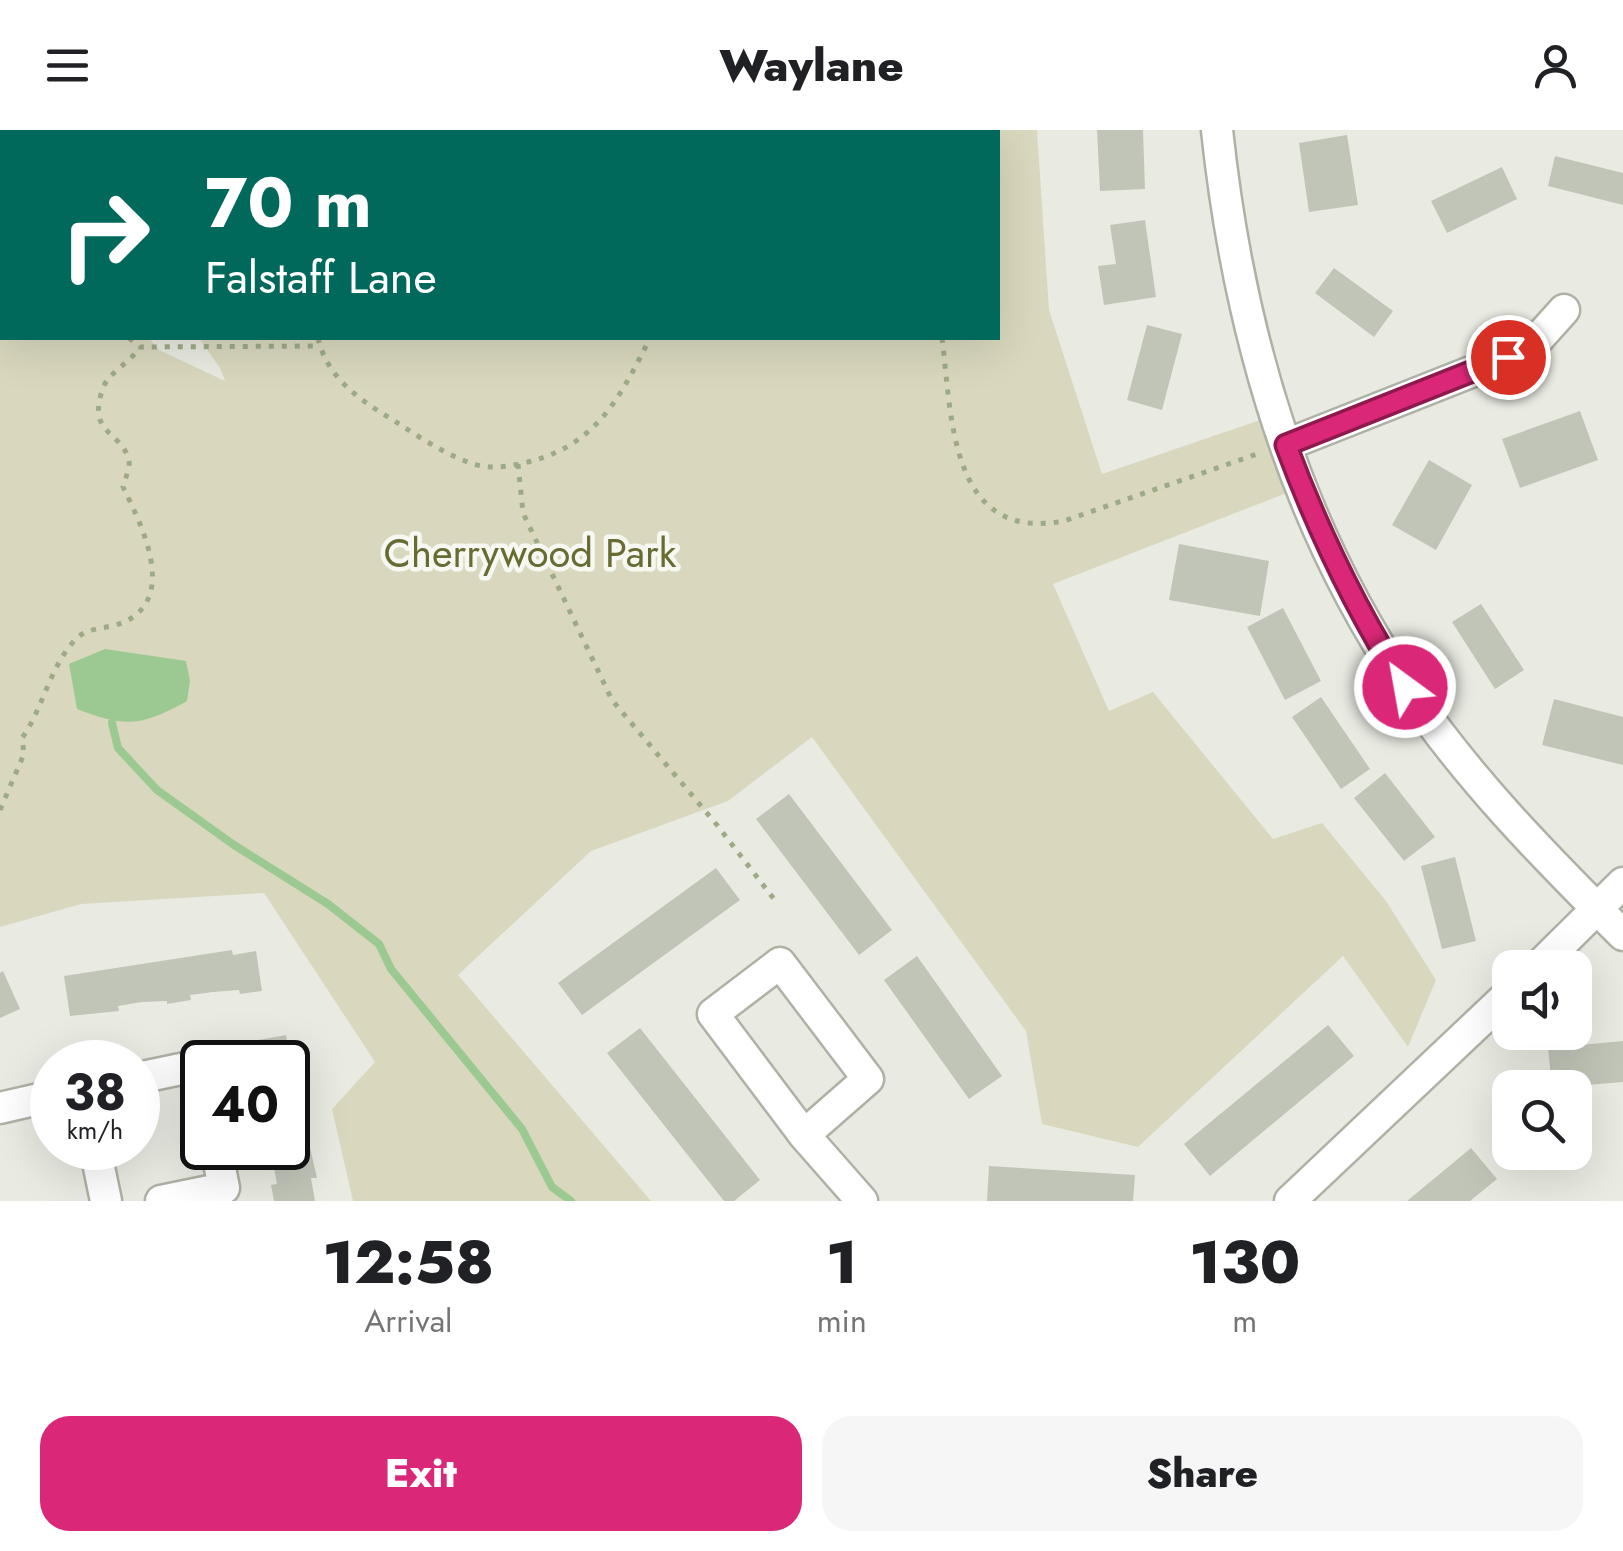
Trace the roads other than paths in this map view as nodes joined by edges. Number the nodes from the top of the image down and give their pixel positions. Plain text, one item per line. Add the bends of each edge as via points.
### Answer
1 (1218, 130) edge
2 (1564, 310) dead end
3 (1286, 445) junction
4 (1623, 883) edge
5 (1598, 910) junction
6 (1623, 934) edge
7 (1556, 950) edge
8 (1492, 1010) edge
9 (30, 1101) edge
10 (0, 1108) edge
11 (804, 1135) junction
12 (100, 1170) edge
13 (220, 1170) edge
14 (106, 1201) edge
15 (161, 1201) edge
16 (862, 1201) edge
17 (1290, 1201) edge

1 - 3 street via 1244,310
2 - 3 street via 1529,349
3 - 5 street via 1330,554 1405,687 1534,847
4 - 5 street
5 - 6 street
5 - 7 street
8 - 17 street
9 - 10 street
11 - 11 street via 868,1079 780,963 712,1014
11 - 16 street
12 - 14 street
13 - 15 street via 224,1188

